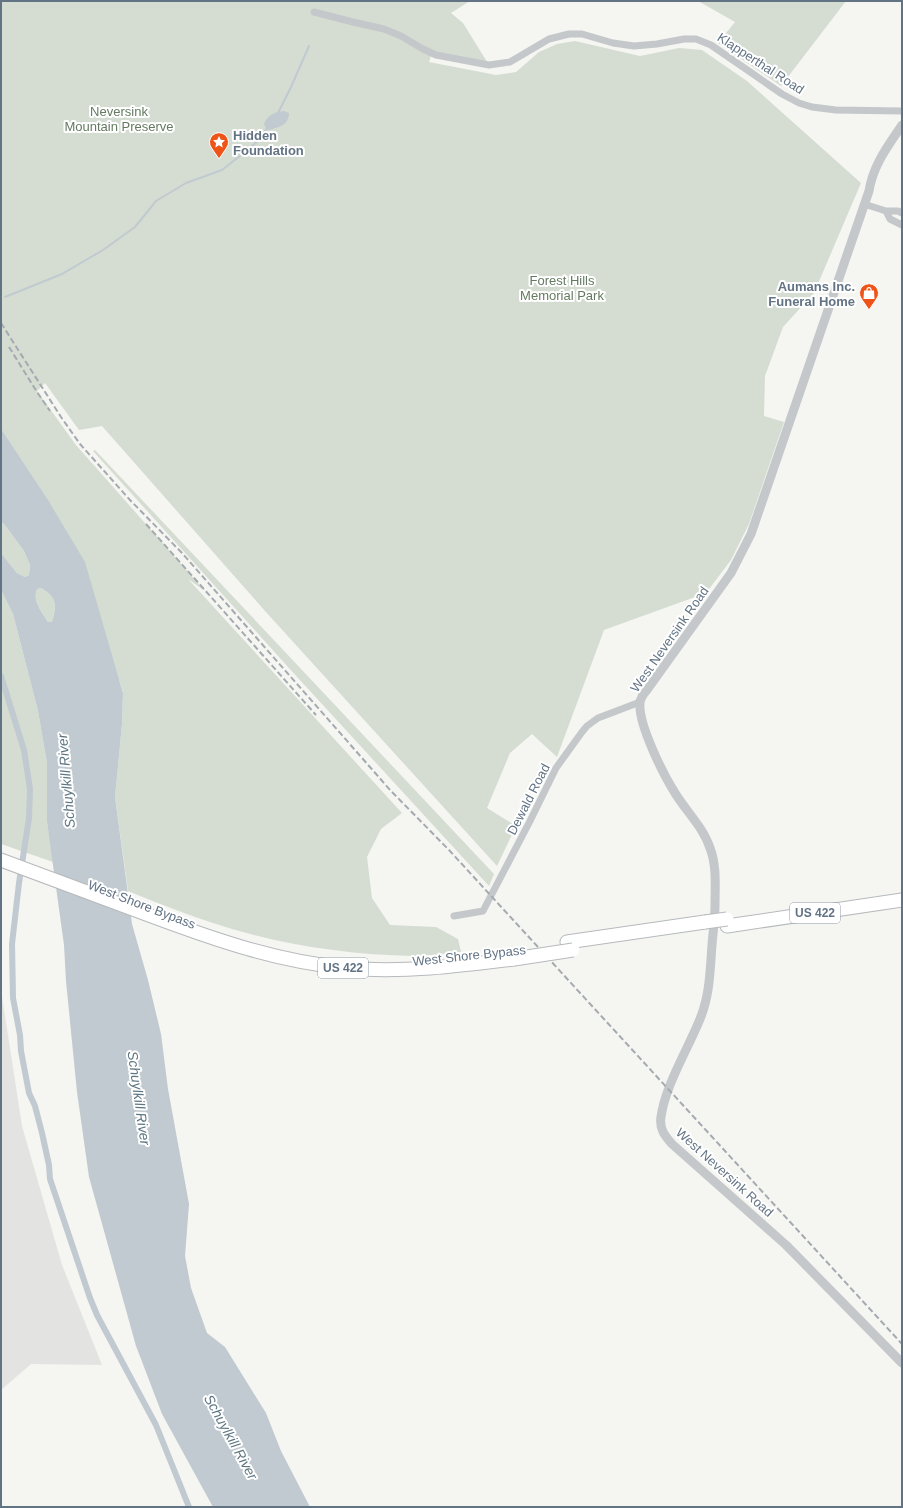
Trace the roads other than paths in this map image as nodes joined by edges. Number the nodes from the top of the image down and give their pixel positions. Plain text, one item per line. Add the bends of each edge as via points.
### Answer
1 (314, 12) dead end
2 (902, 111) edge
3 (902, 125) edge
4 (864, 204) junction
5 (886, 211) junction
6 (902, 213) edge
7 (902, 225) edge
8 (640, 702) junction
9 (1, 852) edge
10 (1, 860) edge
11 (11, 864) edge
12 (902, 892) edge
13 (902, 900) edge
14 (454, 916) dead end
15 (176, 921) junction
16 (727, 922) junction
17 (902, 1363) edge

1 - 2 street, Klapperthal Road via 384,28 436,55 489,65 510,62 548,39 569,34 582,34 634,46 684,39 696,40 711,45 799,103 836,110
3 - 4 street, West Neversink Road via 882,155 871,178
4 - 5 street
4 - 8 street, West Neversink Road via 749,539 731,573
5 - 6 street
5 - 7 street via 890,219
8 - 14 street, Dewald Road via 602,716 587,726 556,768 483,911
8 - 17 street, West Neversink Road via 641,716 661,768 706,838 715,867 715,908 709,986 700,1019 667,1093 661,1116 662,1131 672,1144 786,1245
9 - 11 highway, West Shore Bypass / US 422
10 - 11 highway, West Shore Bypass / US 422
11 - 15 highway, West Shore Bypass / US 422
11 - 15 highway, West Shore Bypass / US 422
12 - 16 highway, West Shore Bypass / US 422
13 - 16 highway, West Shore Bypass / US 422
15 - 16 highway, West Shore Bypass / US 422, bridge via 302,955 360,961 415,962 511,955

